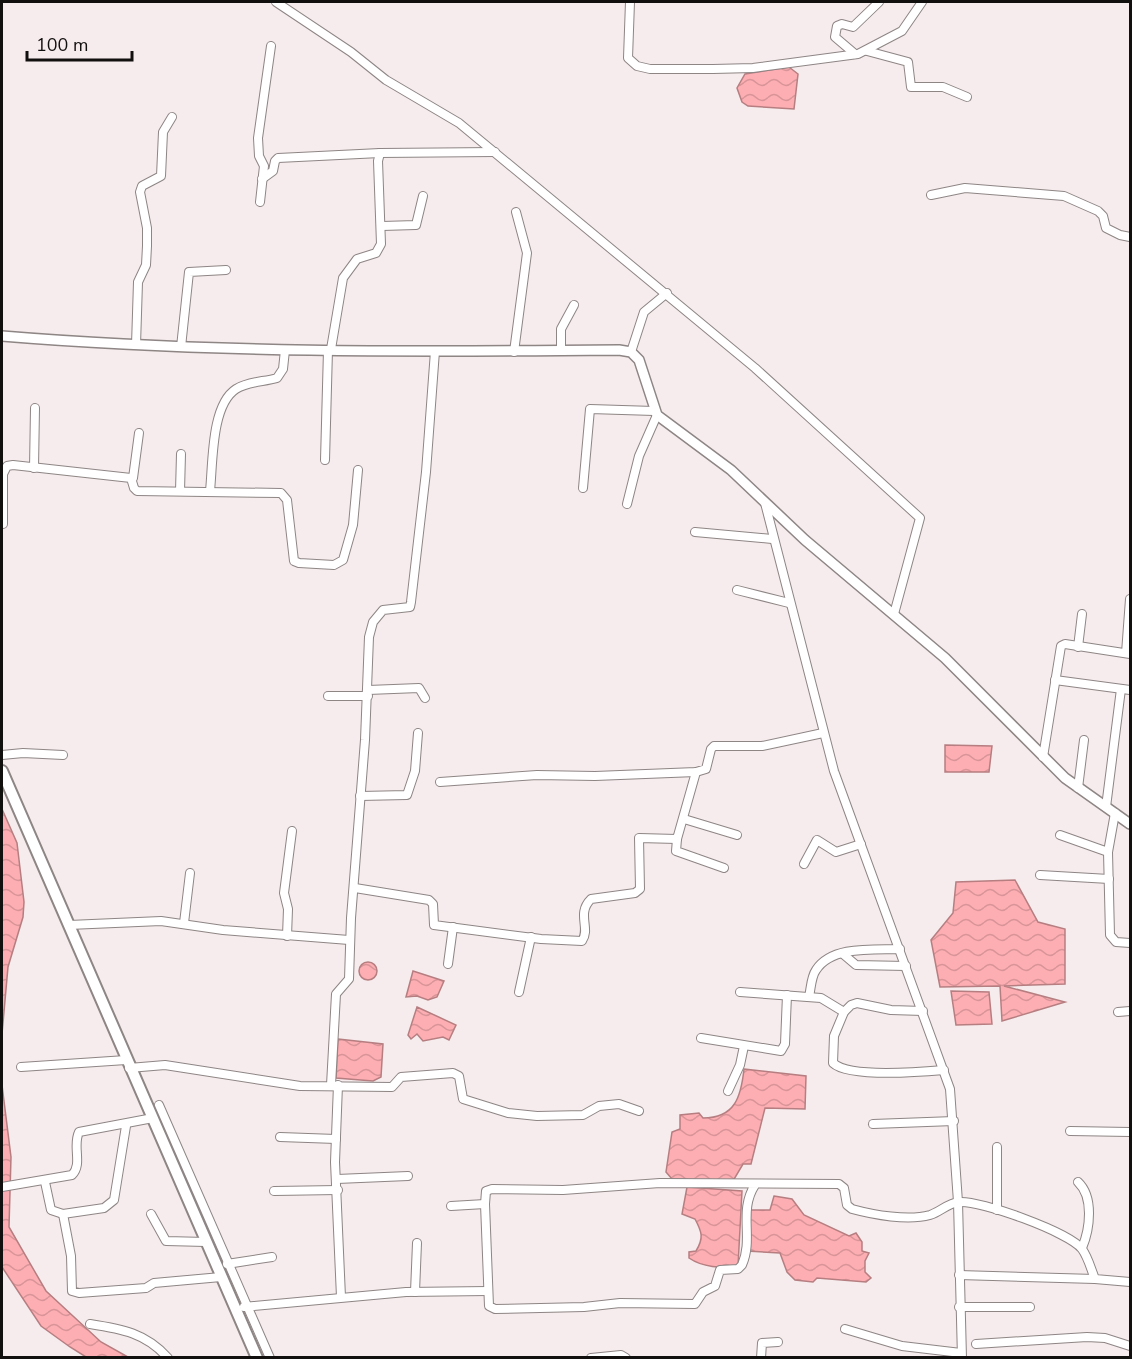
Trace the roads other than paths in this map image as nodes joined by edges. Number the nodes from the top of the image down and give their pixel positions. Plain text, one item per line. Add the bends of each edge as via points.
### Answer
1 (276, 2) edge
2 (630, 2) edge
3 (879, 2) edge
4 (922, 2) edge
5 (271, 46) dead end
6 (867, 51) junction
7 (855, 54) junction
8 (967, 97) dead end
9 (172, 117) dead end
10 (495, 152) junction
11 (380, 153) junction
12 (262, 180) junction
13 (931, 195) dead end
14 (423, 196) dead end
15 (260, 202) dead end
16 (516, 212) dead end
17 (382, 226) junction
18 (1131, 237) edge
19 (226, 270) dead end
20 (667, 293) junction
21 (574, 305) dead end
22 (2, 336) edge
23 (136, 345) junction
24 (181, 347) junction
25 (285, 350) junction
26 (330, 350) junction
27 (435, 351) junction
28 (561, 351) junction
29 (514, 352) junction
30 (631, 352) junction
31 (35, 408) dead end
32 (656, 413) junction
33 (139, 433) dead end
34 (181, 454) dead end
35 (325, 460) dead end
36 (34, 468) junction
37 (358, 470) dead end
38 (2, 475) edge
39 (133, 478) junction
40 (583, 488) dead end
41 (180, 491) junction
42 (210, 491) junction
43 (765, 503) junction
44 (627, 504) dead end
45 (3, 524) edge
46 (694, 532) dead end
47 (772, 539) junction
48 (737, 590) dead end
49 (1130, 599) edge
50 (789, 603) junction
51 (894, 614) junction
52 (1082, 614) dead end
53 (1078, 646) junction
54 (1128, 654) edge
55 (1055, 680) junction
56 (1121, 689) junction
57 (1131, 690) edge
58 (368, 693) junction
59 (328, 696) dead end
60 (425, 698) dead end
61 (418, 733) dead end
62 (823, 733) junction
63 (1084, 740) dead end
64 (2, 755) edge
65 (63, 755) dead end
66 (1043, 757) junction
67 (2, 771) edge
68 (696, 772) junction
69 (440, 783) dead end
70 (1078, 788) junction
71 (360, 796) junction
72 (1106, 807) junction
73 (1116, 813) junction
74 (684, 819) junction
75 (1131, 824) edge
76 (292, 831) dead end
77 (736, 835) dead end
78 (1060, 835) dead end
79 (677, 839) junction
80 (861, 844) junction
81 (1108, 852) junction
82 (804, 864) dead end
83 (724, 868) dead end
84 (190, 873) dead end
85 (1040, 875) dead end
86 (1109, 879) junction
87 (355, 888) junction
88 (184, 924) junction
89 (69, 925) junction
90 (453, 927) junction
91 (287, 936) junction
92 (531, 938) junction
93 (350, 940) junction
94 (1131, 943) edge
95 (900, 949) junction
96 (843, 954) junction
97 (448, 964) dead end
98 (906, 966) junction
99 (519, 992) dead end
100 (740, 992) dead end
101 (787, 995) junction
102 (809, 997) junction
103 (923, 1011) junction
104 (1131, 1011) edge
105 (844, 1012) junction
106 (1118, 1012) dead end
107 (701, 1038) dead end
108 (744, 1046) junction
109 (128, 1064) junction
110 (21, 1067) dead end
111 (944, 1070) junction
112 (335, 1085) junction
113 (728, 1091) dead end
114 (159, 1105) dead end
115 (639, 1111) dead end
116 (153, 1118) junction
117 (954, 1121) junction
118 (873, 1124) dead end
119 (126, 1126) junction
120 (1070, 1131) dead end
121 (1131, 1132) edge
122 (280, 1137) dead end
123 (336, 1139) junction
124 (997, 1147) dead end
125 (408, 1176) dead end
126 (337, 1179) junction
127 (45, 1182) junction
128 (1078, 1182) dead end
129 (755, 1185) junction
130 (2, 1187) edge
131 (338, 1190) junction
132 (274, 1191) dead end
133 (958, 1202) junction
134 (485, 1204) junction
135 (451, 1206) dead end
136 (997, 1210) junction
137 (63, 1214) junction
138 (151, 1214) dead end
139 (206, 1242) junction
140 (417, 1242) dead end
141 (1082, 1248) junction
142 (272, 1257) dead end
143 (227, 1264) junction
144 (959, 1275) junction
145 (221, 1277) junction
146 (1095, 1279) junction
147 (1131, 1281) edge
148 (488, 1291) junction
149 (415, 1292) junction
150 (341, 1297) junction
151 (241, 1307) junction
152 (959, 1307) junction
153 (1030, 1307) dead end
154 (90, 1324) dead end
155 (845, 1329) dead end
156 (778, 1342) dead end
157 (976, 1344) dead end
158 (1131, 1346) edge
159 (962, 1355) edge
160 (168, 1358) edge
161 (257, 1358) edge
162 (270, 1358) edge
163 (591, 1358) edge
164 (626, 1358) edge
165 (760, 1358) edge

1 - 10 street via 386,80 459,123
2 - 7 street via 628,58 643,68 753,68
3 - 7 street via 853,27 842,24 836,30 835,37
4 - 6 street via 902,31
5 - 12 street via 258,138 264,166
6 - 7 street
6 - 8 street via 908,62 911,87 943,87
9 - 23 street via 163,132 161,176 144,185 140,192 147,240 146,265 138,282
10 - 11 street
10 - 20 street
11 - 12 street via 278,158 273,171
11 - 17 street
12 - 15 street
13 - 18 street via 965,188 1064,196 1093,207 1103,216 1106,228
14 - 17 street via 416,225
16 - 29 street via 527,254
17 - 26 street via 378,251 357,259 343,278
19 - 24 street via 189,273
20 - 30 street via 644,312
20 - 51 street via 920,518
21 - 28 street via 561,329
22 - 23 street
23 - 24 street
24 - 25 street
25 - 26 street
25 - 42 street via 279,377 238,388 221,405
26 - 27 street
26 - 35 street
27 - 29 street
27 - 58 street via 411,602 405,609 383,610 372,625
28 - 29 street
28 - 30 street
30 - 32 street via 639,360
31 - 36 street
32 - 40 street via 590,409
32 - 43 street via 731,470
32 - 44 street via 639,456
33 - 39 street
34 - 41 street
36 - 38 street via 9,465
36 - 39 street
37 - 42 street via 353,525 343,560 334,565 294,561 284,494
38 - 45 street
39 - 41 street via 136,490
41 - 42 street
43 - 47 street
43 - 51 street
46 - 47 street
47 - 50 street
48 - 50 street
49 - 54 street
50 - 62 street
51 - 66 street via 945,657
52 - 53 street
53 - 54 street
53 - 55 street via 1061,646
55 - 56 street
55 - 66 street
56 - 57 street
56 - 72 street
58 - 59 street
58 - 60 street via 419,688
58 - 71 street
61 - 71 street via 415,771 408,794
62 - 68 street via 762,746 714,746 706,769
62 - 80 street
63 - 70 street
64 - 65 street
66 - 70 street
67 - 89 main road
68 - 69 street via 537,775
68 - 74 street
70 - 72 street
71 - 87 street
72 - 73 street
73 - 75 street
73 - 81 street
74 - 77 street
74 - 79 street
76 - 91 street via 284,893
78 - 81 street
79 - 83 street via 676,851
79 - 92 street via 639,838 640,890 591,899 583,911 583,940
80 - 82 street via 836,852 817,840
80 - 95 street
81 - 86 street
84 - 88 street
85 - 86 street
86 - 94 street via 1111,938
87 - 90 street via 429,900 433,904 432,922
87 - 93 street
88 - 89 street via 146,921
88 - 91 street
89 - 109 main road
90 - 92 street
90 - 97 street
91 - 93 street
92 - 99 street
93 - 112 street via 349,979 337,991 334,1003
95 - 96 street
95 - 98 street
96 - 98 street via 856,965
96 - 102 street via 818,967
98 - 103 street
100 - 101 street
101 - 102 street
101 - 108 street via 783,1050
102 - 105 street via 826,1000
103 - 105 street via 856,1003
103 - 111 street
104 - 106 street
105 - 111 street via 833,1047 832,1060 836,1066 865,1071
107 - 108 street
108 - 113 street
109 - 110 street
109 - 112 street via 156,1064 300,1086
109 - 116 main road
111 - 117 street
112 - 115 street via 392,1087 401,1077 456,1073 463,1099 508,1113 583,1115 601,1105 623,1104
112 - 123 street
114 - 143 street
116 - 119 street
116 - 139 main road
117 - 118 street
117 - 133 street
119 - 127 street via 79,1132 76,1171 69,1177
119 - 137 street via 114,1200 104,1208
120 - 121 street
122 - 123 street
123 - 126 street
124 - 136 street
125 - 126 street
126 - 131 street
127 - 130 street
127 - 137 street via 51,1210
128 - 141 street via 1087,1192 1088,1202
129 - 133 street via 838,1184 844,1188 847,1205 852,1209 904,1216 930,1215
129 - 134 street via 660,1183 563,1190 492,1189 486,1191
129 - 148 street via 745,1203 742,1265 720,1270 715,1286 703,1292 695,1304 495,1309 489,1306
131 - 132 street
131 - 150 street
133 - 136 street
133 - 144 street
134 - 135 street
134 - 148 street
136 - 141 street via 1059,1231
137 - 145 street via 73,1292 146,1288 154,1283
138 - 139 street via 166,1241
139 - 145 main road
140 - 149 street
141 - 146 street
142 - 143 street
143 - 151 street
144 - 146 street
144 - 152 street
145 - 151 main road
146 - 147 street
148 - 149 street
149 - 150 street
150 - 151 street
151 - 161 main road
151 - 162 street
152 - 153 street
152 - 159 street
154 - 160 street via 137,1334 155,1344
155 - 159 street via 902,1346
156 - 165 street via 762,1343
157 - 158 street via 1088,1337
163 - 164 street

